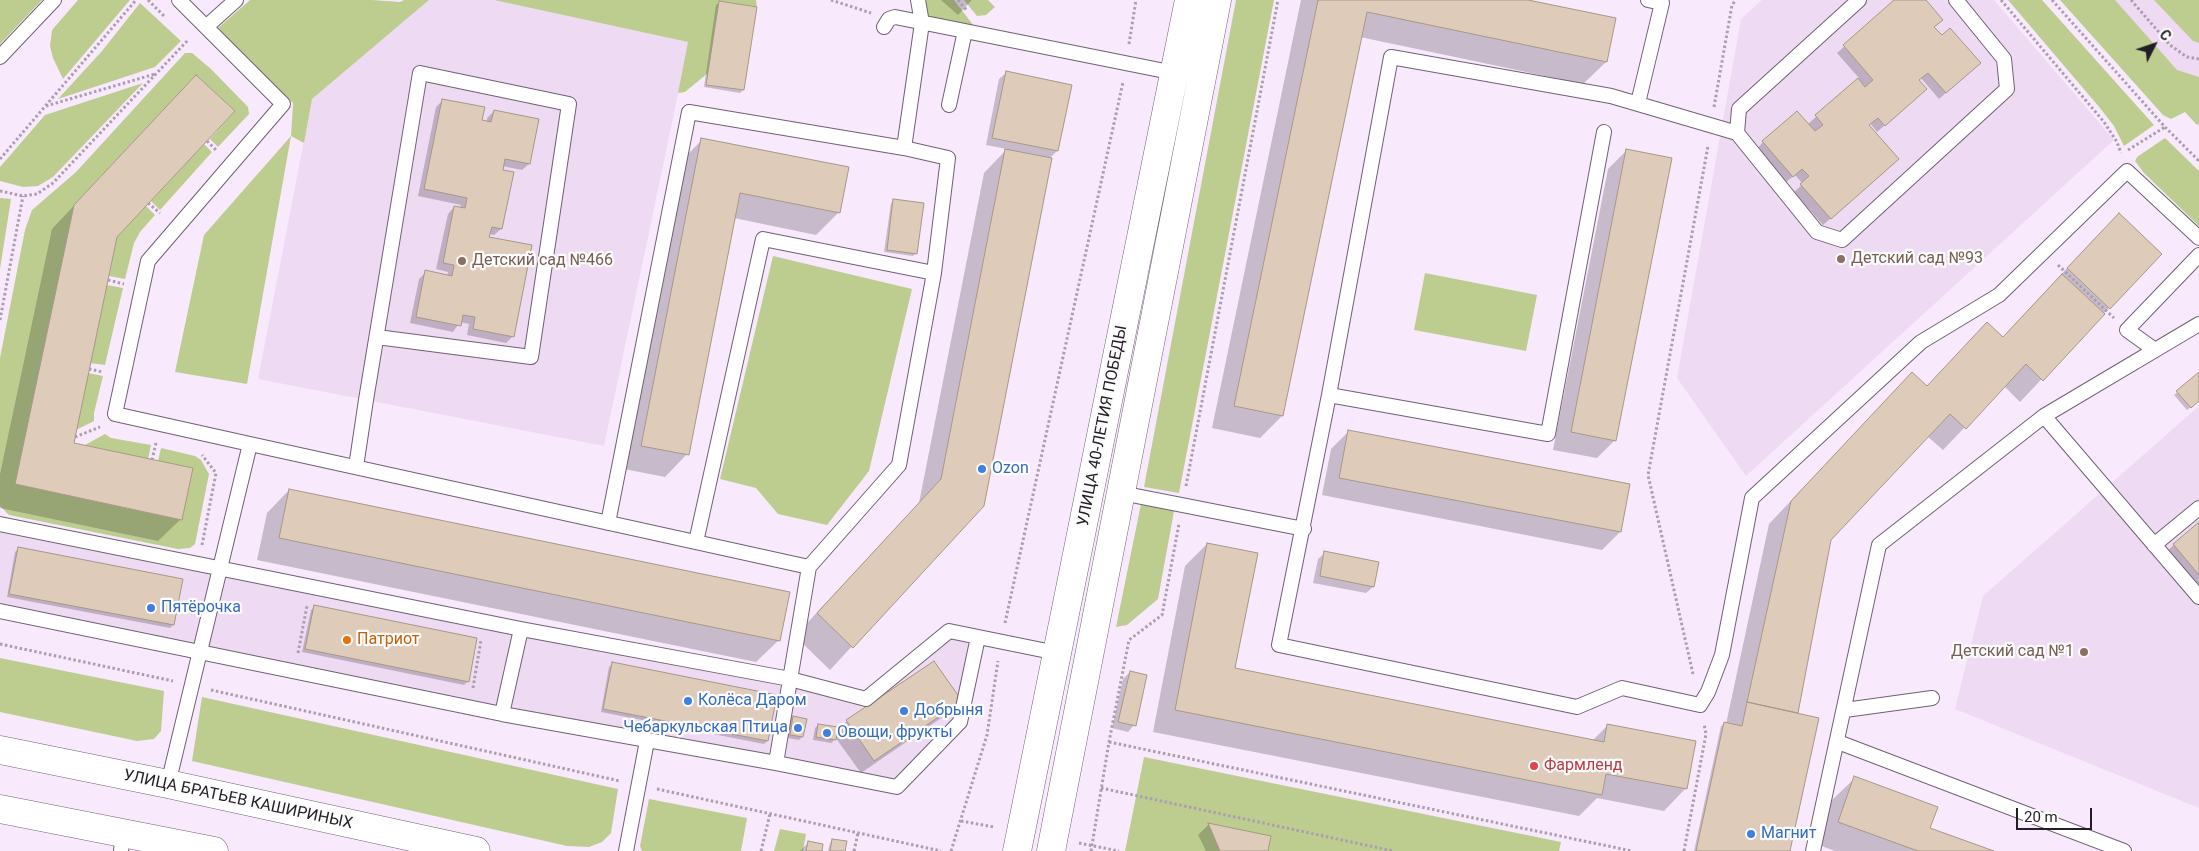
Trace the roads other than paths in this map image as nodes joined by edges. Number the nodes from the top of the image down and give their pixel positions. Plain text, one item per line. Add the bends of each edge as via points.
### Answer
1 (54, 0) edge
2 (179, 0) edge
3 (236, 0) edge
4 (918, 0) edge
5 (1189, 0) edge
6 (1218, 0) edge
7 (1648, 0) edge
8 (1860, 0) edge
9 (1956, 0) edge
10 (1664, 2) edge
11 (886, 23) road end
12 (922, 23) junction
13 (206, 27) junction
14 (965, 31) junction
15 (0, 57) edge
16 (1175, 73) junction
17 (1202, 78) junction
18 (1638, 103) junction
19 (949, 105) dead end
20 (1604, 132) dead end
21 (1737, 133) junction
22 (904, 148) junction
23 (2199, 238) edge
24 (2199, 255) edge
25 (934, 273) junction
26 (2199, 324) edge
27 (377, 337) junction
28 (2155, 350) junction
29 (1329, 395) junction
30 (2044, 416) junction
31 (250, 444) junction
32 (356, 467) junction
33 (1122, 493) junction
34 (2199, 508) edge
35 (608, 523) junction
36 (0, 524) edge
37 (1304, 529) junction
38 (696, 542) junction
39 (2154, 545) junction
40 (220, 567) junction
41 (809, 567) junction
42 (2199, 597) edge
43 (0, 611) edge
44 (521, 629) junction
45 (978, 637) junction
46 (200, 651) junction
47 (1057, 653) junction
48 (790, 679) junction
49 (1932, 698) dead end
50 (1845, 710) junction
51 (502, 714) junction
52 (647, 741) junction
53 (1838, 742) junction
54 (0, 750) edge
55 (776, 763) junction
56 (168, 784) junction
57 (0, 809) edge
58 (122, 842) edge
59 (214, 851) edge
60 (476, 851) edge
61 (626, 851) edge
62 (1017, 851) edge
63 (1051, 851) edge
64 (1813, 851) edge
65 (2124, 851) edge

1 - 15 lane
2 - 13 lane
3 - 13 lane
4 - 12 lane
5 - 16 street, УЛИЦА 40-ЛЕТИЯ ПОБЕДЫ
6 - 17 street, УЛИЦА 40-ЛЕТИЯ ПОБЕДЫ
7 - 10 lane
8 - 21 lane via 1739,109
9 - 21 lane via 2004,59 2008,89 1842,240 1817,232
10 - 18 lane
11 - 12 lane via 895,17
12 - 14 lane
12 - 22 lane
13 - 31 lane via 283,104 148,261 115,414
14 - 16 lane
14 - 19 lane
16 - 17 street
16 - 47 street, УЛИЦА 40-ЛЕТИЯ ПОБЕДЫ
17 - 33 street, УЛИЦА 40-ЛЕТИЯ ПОБЕДЫ
18 - 21 lane
18 - 29 lane via 1391,57
20 - 29 lane via 1548,434
22 - 25 lane via 948,158
22 - 35 lane via 689,112
23 - 37 lane via 2127,171 1999,295 1921,342 1752,498 1722,656 1700,705 1622,688 1577,706 1279,645
24 - 28 lane via 2127,330
25 - 38 lane via 763,239
25 - 41 lane via 899,465
26 - 28 lane
27 - 27 lane via 420,73 569,104 531,357
27 - 32 lane
28 - 30 lane
29 - 37 lane
30 - 39 lane
30 - 50 lane via 1879,545
31 - 32 lane
31 - 40 lane
32 - 35 lane
33 - 37 lane
33 - 63 street, УЛИЦА 40-ЛЕТИЯ ПОБЕДЫ
34 - 39 lane
35 - 38 lane
36 - 40 lane
38 - 41 lane
39 - 42 lane
40 - 44 lane
40 - 46 lane
41 - 48 lane
43 - 46 lane
44 - 48 lane
44 - 51 lane
45 - 47 lane
45 - 48 lane via 949,631 866,699
45 - 55 lane via 960,722 897,787
46 - 51 lane
46 - 56 lane
47 - 62 street, УЛИЦА 40-ЛЕТИЯ ПОБЕДЫ
48 - 55 lane
49 - 50 lane
50 - 53 lane
51 - 52 lane
52 - 55 lane
52 - 61 lane
53 - 64 lane
53 - 65 lane
54 - 56 street, УЛИЦА БРАТЬЕВ КАШИРИНЫХ
56 - 60 street, УЛИЦА БРАТЬЕВ КАШИРИНЫХ
57 - 58 street
58 - 59 street

